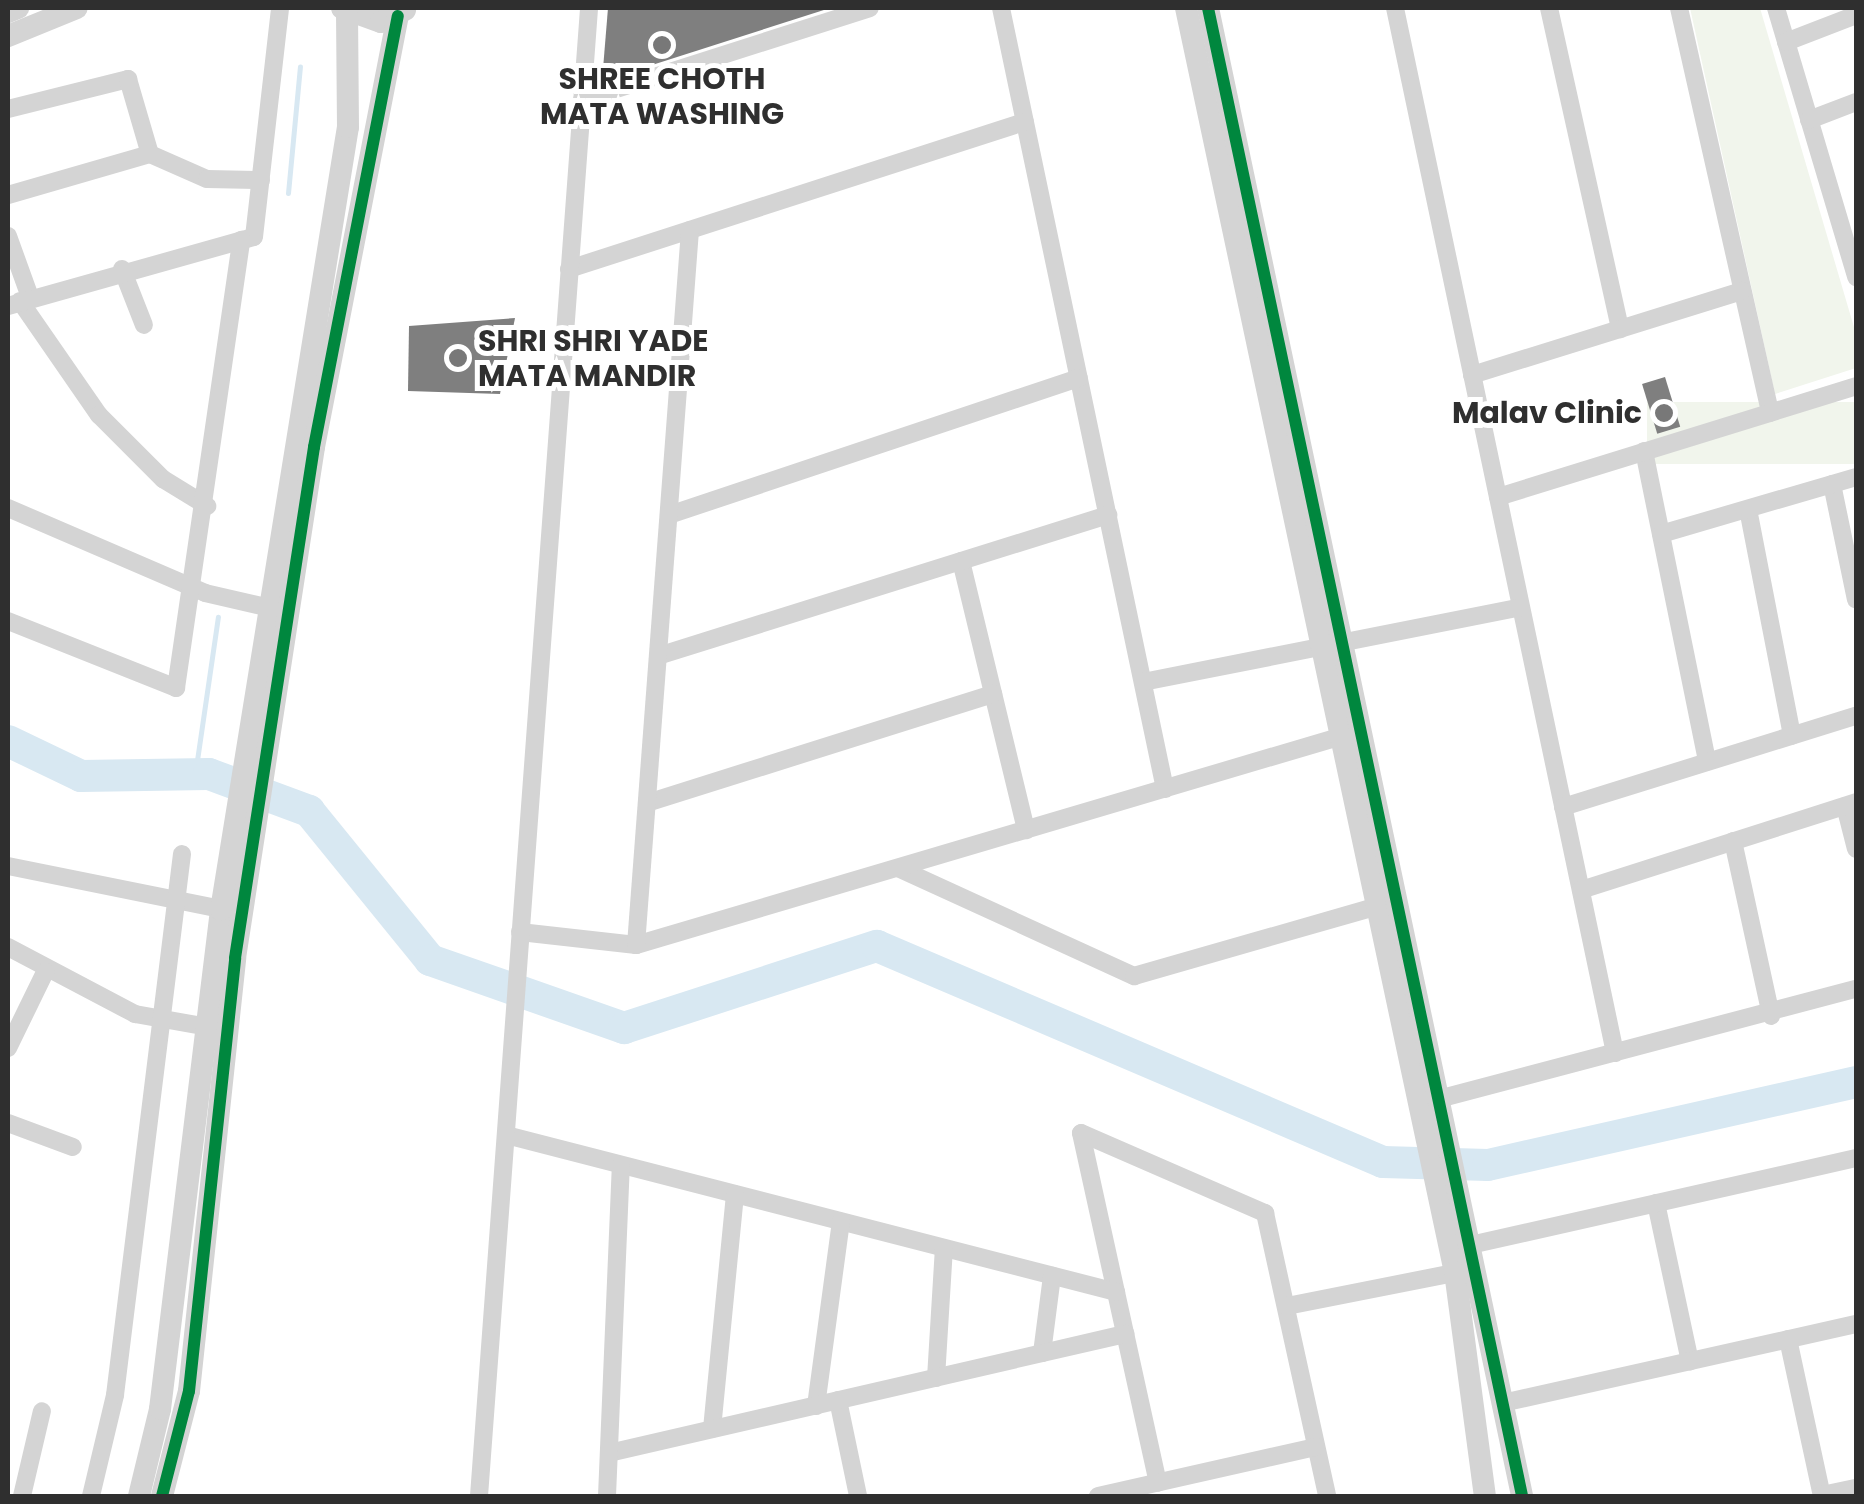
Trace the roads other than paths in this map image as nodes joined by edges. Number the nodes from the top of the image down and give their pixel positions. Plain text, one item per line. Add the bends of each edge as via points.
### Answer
1 (78, 8) edge
2 (280, 8) edge
3 (589, 8) edge
4 (870, 8) edge
5 (1001, 8) edge
6 (1394, 8) edge
7 (1550, 8) edge
8 (1679, 8) edge
9 (1776, 8) edge
10 (1203, 9) edge
11 (344, 10) edge
12 (403, 12) edge
13 (1856, 15) edge
14 (8, 36) edge
15 (1786, 42) junction
16 (582, 100) junction
17 (1856, 102) edge
18 (8, 109) edge
19 (1810, 120) junction
20 (1025, 122) junction
21 (150, 154) junction
22 (261, 180) junction
23 (8, 196) edge
24 (1856, 200) edge
25 (1836, 208) junction
26 (690, 230) junction
27 (8, 236) edge
28 (241, 240) junction
29 (122, 268) junction
30 (569, 269) junction
31 (1856, 277) edge
32 (1742, 291) junction
33 (19, 301) edge
34 (144, 325) dead end
35 (1620, 329) junction
36 (1472, 375) junction
37 (1079, 378) junction
38 (1856, 386) edge
39 (1770, 413) junction
40 (1644, 451) junction
41 (1856, 476) edge
42 (1832, 484) junction
43 (1498, 496) junction
44 (207, 506) junction
45 (8, 508) edge
46 (1748, 509) junction
47 (1108, 515) junction
48 (669, 516) junction
49 (1661, 534) junction
50 (961, 561) junction
51 (196, 588) junction
52 (1856, 600) edge
53 (1521, 607) junction
54 (270, 608) junction
55 (8, 621) edge
56 (1334, 644) junction
57 (658, 656) junction
58 (1143, 682) junction
59 (993, 694) junction
60 (1856, 716) edge
61 (262, 726) junction
62 (1342, 736) junction
63 (1792, 736) junction
64 (1707, 762) junction
65 (1165, 788) junction
66 (647, 803) junction
67 (1851, 804) edge
68 (1563, 807) junction
69 (1026, 830) junction
70 (1733, 842) junction
71 (1856, 848) edge
72 (182, 854) dead end
73 (8, 866) edge
74 (898, 868) junction
75 (1580, 890) junction
76 (176, 904) junction
77 (1378, 906) junction
78 (232, 911) junction
79 (519, 938) junction
80 (636, 945) junction
81 (8, 947) edge
82 (45, 972) junction
83 (1856, 989) edge
84 (1771, 1016) junction
85 (163, 1019) junction
86 (208, 1027) junction
87 (8, 1048) edge
88 (1615, 1053) junction
89 (1432, 1107) junction
90 (8, 1123) edge
91 (506, 1135) junction
92 (73, 1147) dead end
93 (1856, 1158) edge
94 (622, 1165) junction
95 (734, 1194) junction
96 (1656, 1204) junction
97 (841, 1222) junction
98 (944, 1248) junction
99 (1462, 1250) junction
100 (1052, 1276) junction
101 (1116, 1292) junction
102 (1287, 1306) junction
103 (1856, 1324) edge
104 (1125, 1334) junction
105 (1788, 1340) junction
106 (1042, 1354) junction
107 (1690, 1361) junction
108 (936, 1378) junction
109 (838, 1400) junction
110 (1506, 1402) junction
111 (816, 1406) junction
112 (42, 1411) dead end
113 (712, 1430) junction
114 (1316, 1447) junction
115 (609, 1453) junction
116 (1158, 1483) junction
117 (1856, 1488) edge
118 (22, 1496) edge
119 (91, 1496) edge
120 (138, 1496) edge
121 (162, 1496) edge
122 (479, 1496) edge
123 (607, 1496) edge
124 (858, 1496) edge
125 (1098, 1496) edge
126 (1327, 1496) edge
127 (1485, 1496) edge
128 (1522, 1496) edge
129 (1822, 1496) edge

1 - 14 street
2 - 22 street
3 - 16 street
4 - 16 street
5 - 20 street
6 - 36 street
7 - 35 street
8 - 32 street
9 - 15 street
10 - 56 street
11 - 12 street
11 - 54 street via 348,127
12 - 61 street
13 - 15 street
15 - 19 street
16 - 30 street
17 - 19 street
18 - 21 street via 128,79
19 - 25 street
20 - 26 street
20 - 37 street
21 - 22 street via 207,179
21 - 23 street
22 - 28 street via 254,236
24 - 25 street
25 - 31 street
26 - 30 street
26 - 48 street
27 - 33 street
28 - 29 street
28 - 44 street
29 - 33 street
29 - 34 street
30 - 79 street
32 - 35 street
32 - 39 street
33 - 44 street via 99,415 163,480
35 - 36 street
36 - 43 street
37 - 47 street
37 - 48 street
38 - 39 street
39 - 40 street
40 - 43 street
40 - 49 street
41 - 42 street
42 - 46 street
42 - 52 street
43 - 53 street
44 - 51 street
45 - 51 street
46 - 49 street
46 - 63 street
47 - 50 street
47 - 58 street
48 - 57 street
49 - 64 street
50 - 57 street
50 - 59 street
51 - 54 street
51 - 55 street via 176,688
53 - 56 street
53 - 68 street
54 - 61 street
56 - 58 street
56 - 62 street
56 - 89 street
57 - 66 street
58 - 65 street
59 - 66 street
59 - 69 street
60 - 63 street
61 - 78 street
62 - 65 street
62 - 77 street
63 - 64 street
64 - 68 street
65 - 69 street
66 - 80 street
67 - 70 street
67 - 71 street
68 - 75 street
69 - 74 street
70 - 75 street
70 - 84 street
72 - 76 street
73 - 76 street
74 - 77 street via 1134,976
74 - 80 street
75 - 88 street
76 - 78 street
76 - 85 street
77 - 89 street
78 - 86 street
78 - 121 street via 189,1391
79 - 80 street
79 - 91 street
81 - 82 street
82 - 85 street
82 - 87 street
83 - 84 street
84 - 88 street
85 - 86 street
85 - 119 street via 114,1395
86 - 120 street via 160,1410
88 - 89 street
89 - 99 street
90 - 92 street
91 - 94 street
91 - 122 street
93 - 96 street
94 - 95 street
94 - 115 street
95 - 97 street
95 - 113 street
96 - 99 street
96 - 107 street
97 - 98 street
97 - 111 street
98 - 100 street
98 - 108 street
99 - 102 street
99 - 110 street
99 - 127 street
100 - 101 street
100 - 106 street
101 - 102 street via 1081,1132 1266,1213
101 - 104 street
102 - 114 street
103 - 105 street
104 - 106 street
104 - 116 street
105 - 107 street
105 - 129 street
106 - 108 street
107 - 110 street
108 - 109 street
109 - 111 street
109 - 124 street
110 - 128 street
111 - 113 street
112 - 118 street
113 - 115 street
114 - 116 street
114 - 126 street
115 - 123 street
116 - 125 street
117 - 129 street

